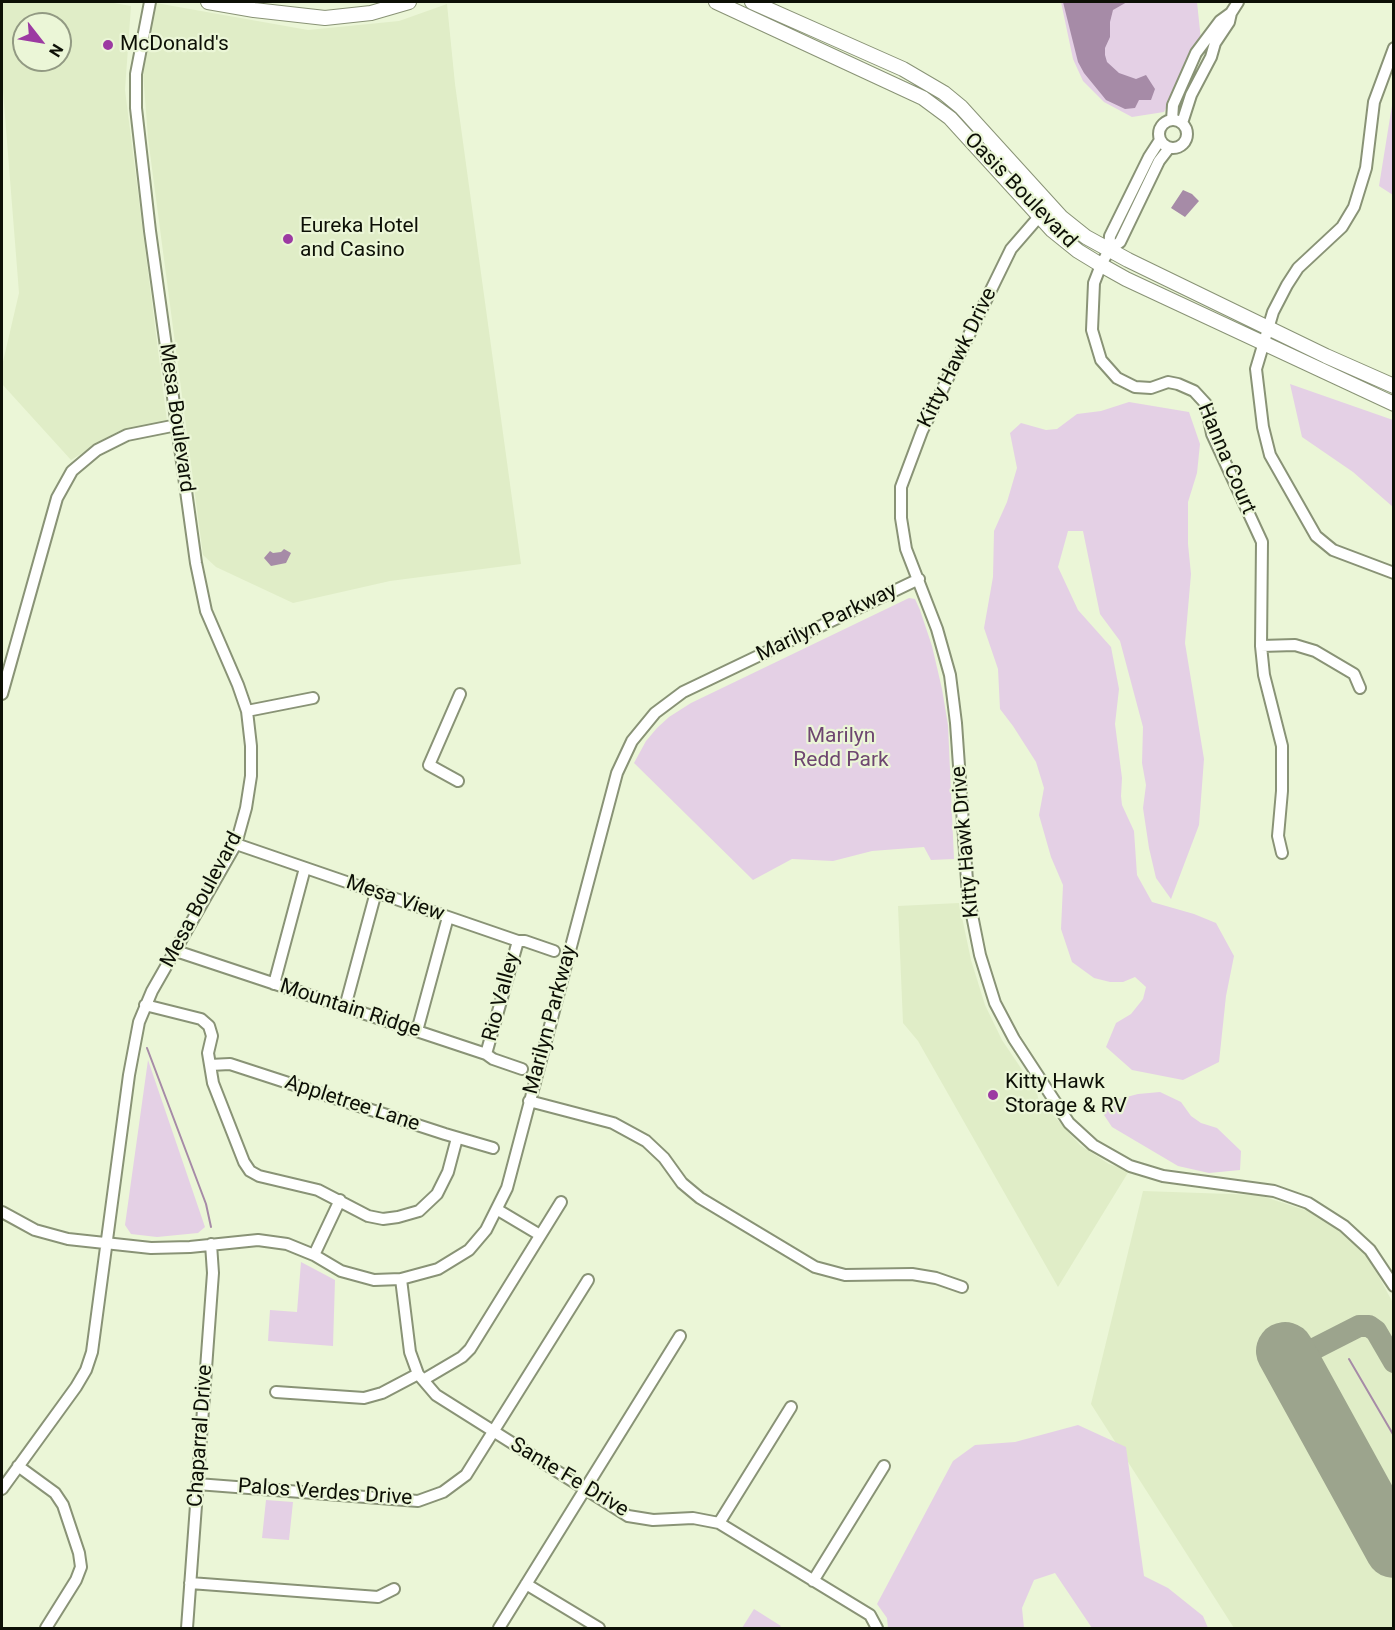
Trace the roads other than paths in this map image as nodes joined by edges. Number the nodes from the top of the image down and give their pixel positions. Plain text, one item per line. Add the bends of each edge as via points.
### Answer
1 (150, 2) edge
2 (208, 2) edge
3 (409, 2) edge
4 (716, 2) edge
5 (752, 2) edge
6 (1238, 2) edge
7 (1394, 48) edge
8 (1177, 122) junction
9 (1164, 144) junction
10 (1050, 204) junction
11 (1039, 215) junction
12 (1109, 249) junction
13 (1101, 265) junction
14 (1268, 327) junction
15 (1262, 343) junction
16 (1394, 386) edge
17 (1394, 404) edge
18 (177, 425) junction
19 (1394, 573) edge
20 (919, 579) junction
21 (1261, 646) junction
22 (1360, 688) dead end
23 (2, 694) edge
24 (460, 694) dead end
25 (313, 698) dead end
26 (247, 711) junction
27 (458, 781) dead end
28 (236, 844) junction
29 (1282, 853) dead end
30 (305, 868) junction
31 (376, 892) junction
32 (448, 917) junction
33 (518, 941) junction
34 (176, 951) junction
35 (554, 951) dead end
36 (274, 984) junction
37 (145, 1005) junction
38 (345, 1007) junction
39 (417, 1031) junction
40 (486, 1054) junction
41 (210, 1065) junction
42 (522, 1068) dead end
43 (529, 1101) junction
44 (457, 1138) junction
45 (493, 1148) dead end
46 (340, 1200) junction
47 (561, 1202) dead end
48 (498, 1210) junction
49 (2, 1212) edge
50 (540, 1235) junction
51 (107, 1242) junction
52 (211, 1244) junction
53 (314, 1255) junction
54 (401, 1279) junction
55 (588, 1280) dead end
56 (1394, 1286) edge
57 (962, 1287) dead end
58 (680, 1336) dead end
59 (421, 1377) junction
60 (276, 1392) dead end
61 (791, 1407) dead end
62 (494, 1432) junction
63 (18, 1466) junction
64 (884, 1466) dead end
65 (197, 1484) junction
66 (2, 1489) edge
67 (586, 1490) junction
68 (719, 1523) junction
69 (813, 1581) junction
70 (190, 1583) junction
71 (526, 1584) junction
72 (394, 1589) dead end
73 (46, 1629) edge
74 (187, 1629) edge
75 (499, 1629) edge
76 (599, 1629) edge
77 (877, 1629) edge

1 - 18 street, Mesa Boulevard via 136,74 136,108
2 - 3 main road via 325,18 371,13
4 - 11 main road, Oasis Boulevard via 923,98 950,118
5 - 10 main road, Oasis Boulevard via 903,69 944,93
6 - 8 street
7 - 14 street via 1374,102 1366,168 1354,207 1342,227 1298,268
8 - 9 street via 1161,127 1159,136
8 - 9 street via 1187,129 1187,139 1180,147
9 - 12 street, Hanna Court via 1120,242
10 - 11 street, Kitty Hawk Drive
10 - 12 main road, Oasis Boulevard via 1086,237
11 - 13 main road, Oasis Boulevard via 1078,251
11 - 20 street, Kitty Hawk Drive via 1011,249 922,431 901,487 906,549
12 - 13 street, Hanna Court
12 - 14 main road, Oasis Boulevard
13 - 15 main road, Oasis Boulevard
13 - 21 street, Hanna Court via 1094,283 1092,330 1101,360 1117,378 1135,387 1178,384 1194,391 1206,404 1212,434 1262,542
14 - 15 street
14 - 16 main road, Oasis Boulevard
15 - 17 main road, Oasis Boulevard
15 - 19 street via 1256,369 1263,427 1270,455 1297,503 1316,536 1333,550
18 - 23 street via 127,435 97,450 72,471 57,498
18 - 26 street, Mesa Boulevard via 206,611
20 - 43 street, Marilyn Parkway via 684,692 655,713 632,741 617,773
20 - 56 street, Kitty Hawk Drive via 950,675 968,895 980,955 995,1003 1014,1040 1069,1123 1093,1145 1130,1166 1163,1176 1274,1191 1308,1203 1344,1226 1370,1250
21 - 22 street via 1295,645 1314,651 1354,674
21 - 29 street, Hanna Court via 1264,675 1282,746 1278,836
24 - 27 street via 429,765
25 - 26 street
26 - 28 street, Mesa Boulevard via 251,776
28 - 30 street, Mesa View
28 - 34 street, Mesa Boulevard
30 - 31 street, Mesa View
30 - 36 street
31 - 32 street, Mesa View
31 - 38 street
32 - 33 street, Mesa View
32 - 39 street
33 - 35 street, Mesa View
33 - 40 street, Rio Valley
34 - 36 street, Mountain Ridge
34 - 37 street, Mesa Boulevard
36 - 38 street, Mountain Ridge
37 - 41 street via 201,1019 209,1026
37 - 51 street, Mesa Boulevard via 135,1041
38 - 39 street, Mountain Ridge
39 - 40 street, Mountain Ridge
40 - 42 street, Mountain Ridge
41 - 44 street, Appletree Lane via 230,1064
41 - 46 street via 213,1083 250,1171
43 - 48 street, Marilyn Parkway
43 - 57 street via 613,1123 646,1141 700,1198 815,1267 845,1275 912,1274
44 - 45 street, Appletree Lane
44 - 46 street via 437,1194 419,1211 383,1219 368,1216
46 - 53 street
47 - 50 street
48 - 50 street
48 - 54 street, Marilyn Parkway via 469,1250 438,1269
49 - 51 street, Marilyn Parkway via 35,1230 68,1239
50 - 59 street via 470,1348 462,1357
51 - 52 street, Marilyn Parkway via 151,1248
51 - 63 street, Mesa Boulevard via 92,1352 86,1370
52 - 53 street, Marilyn Parkway via 258,1240 287,1244
52 - 65 street, Chaparral Drive via 213,1273
53 - 54 street, Marilyn Parkway via 340,1270 374,1280
54 - 59 street, Sante Fe Drive via 410,1352
55 - 62 street, Palos Verdes Drive
58 - 67 street
59 - 60 street via 364,1398
59 - 62 street, Sante Fe Drive via 436,1395
61 - 68 street
62 - 65 street, Palos Verdes Drive via 466,1475 443,1492 418,1501
62 - 67 street, Sante Fe Drive
63 - 66 street, Mesa Boulevard
63 - 73 street via 55,1493 79,1553 81,1567 76,1580
64 - 69 street
65 - 70 street, Chaparral Drive
67 - 68 street, Sante Fe Drive via 628,1516 653,1521 693,1518
67 - 71 street
68 - 69 street, Sante Fe Drive
69 - 77 street, Sante Fe Drive via 870,1615
70 - 72 street via 378,1597
70 - 74 street, Chaparral Drive
71 - 75 street
71 - 76 street

